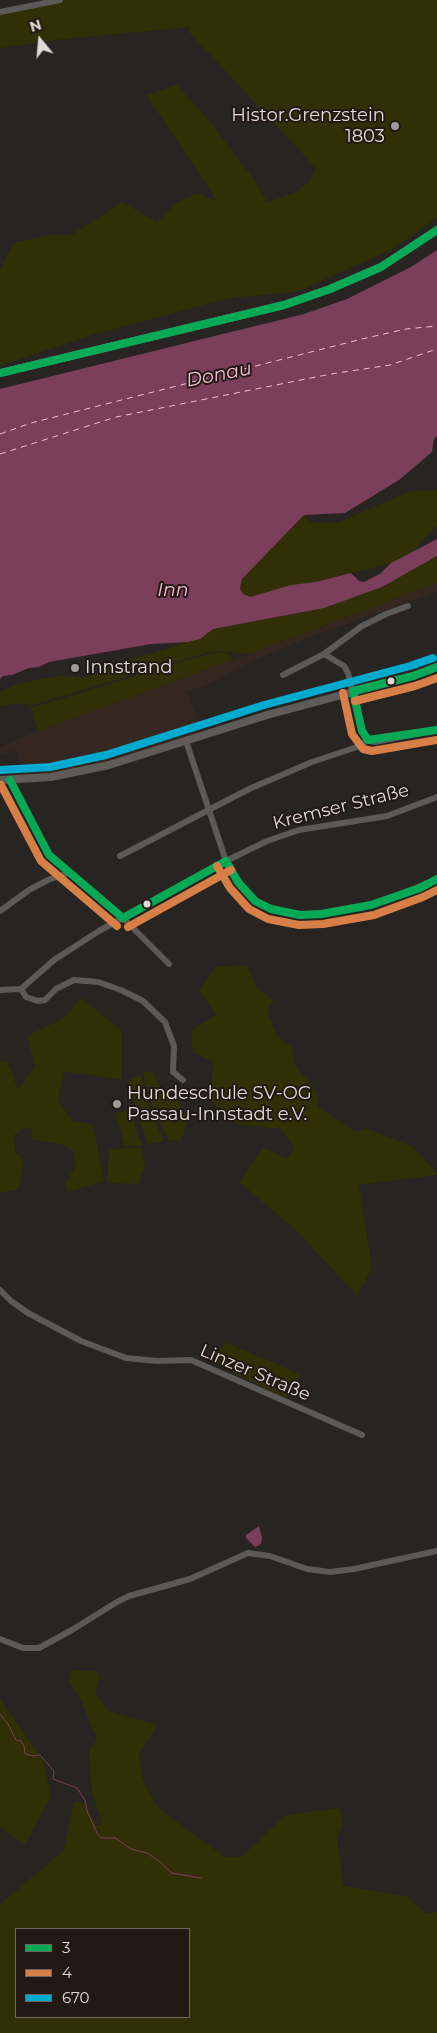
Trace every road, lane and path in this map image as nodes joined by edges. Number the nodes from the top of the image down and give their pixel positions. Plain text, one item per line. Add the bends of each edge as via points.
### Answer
1 (60, 0) edge
2 (0, 12) edge
3 (437, 230) edge
4 (0, 373) edge
5 (408, 606) dead end
6 (324, 654) junction
7 (437, 667) edge
8 (283, 675) dead end
9 (352, 691) junction
10 (437, 730) edge
11 (368, 740) junction
12 (186, 741) junction
13 (0, 780) edge
14 (10, 780) junction
15 (437, 797) edge
16 (209, 809) junction
17 (120, 856) dead end
18 (226, 860) junction
19 (68, 873) junction
20 (437, 879) edge
21 (0, 911) edge
22 (123, 918) junction
23 (169, 964) dead end
24 (21, 989) junction
25 (0, 990) edge
26 (183, 1080) dead end
27 (0, 1290) edge
28 (362, 1435) dead end
29 (437, 1551) edge
30 (0, 1639) edge

1 - 2 street
3 - 4 main road via 381,266 284,305
5 - 6 street via 362,626
6 - 8 street
6 - 9 street via 344,666
7 - 9 main road
9 - 11 street via 362,730
9 - 12 main road
10 - 11 street via 375,742
11 - 16 street via 254,786
12 - 14 main road via 78,773
12 - 16 street
13 - 14 main road
14 - 19 street via 49,855
15 - 18 street, Kremser Straße via 374,819 286,833
16 - 17 street
16 - 18 street
18 - 20 street via 238,882 255,901 271,909 300,915 371,905
18 - 22 street, Kremser Straße
19 - 21 street via 28,890
19 - 22 street
22 - 23 street
22 - 24 street, Kremser Straße via 54,960
24 - 25 street
24 - 26 street via 26,997 45,1000 56,989 74,980 98,982 143,1001 165,1022 174,1046 174,1072
27 - 28 street, Linzer Straße via 28,1313 81,1341 126,1358 191,1360
29 - 30 street via 330,1572 248,1553 190,1579 129,1596 39,1648 23,1648

